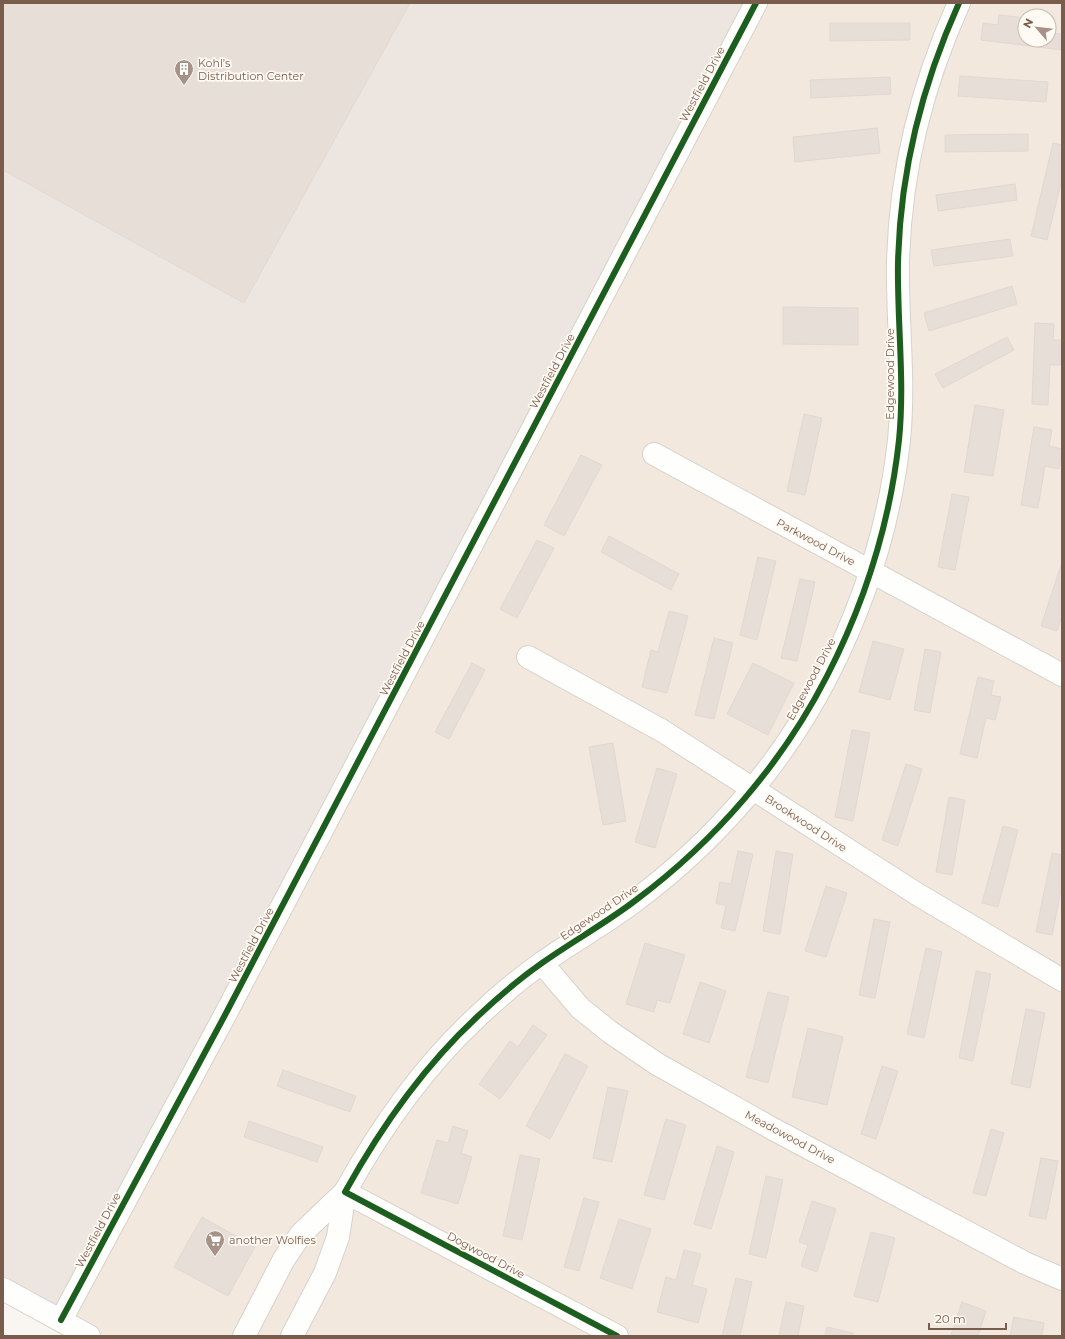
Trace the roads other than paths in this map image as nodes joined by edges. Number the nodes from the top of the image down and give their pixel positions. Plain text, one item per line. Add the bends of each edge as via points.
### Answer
1 (756, 3) edge
2 (958, 3) edge
3 (654, 454) dead end
4 (871, 572) junction
5 (528, 657) dead end
6 (1062, 675) edge
7 (753, 788) junction
8 (542, 963) junction
9 (1062, 980) edge
10 (345, 1192) junction
11 (1062, 1279) edge
12 (3, 1289) edge
13 (61, 1320) junction
14 (89, 1336) edge
15 (244, 1336) edge
16 (292, 1336) edge
17 (617, 1336) edge

1 - 13 street, Westfield Drive via 236,994
2 - 4 street, Edgewood Drive via 929,79 914,135 903,192 898,269 901,345 899,440 890,497
3 - 4 street, Parkwood Drive
4 - 6 street, Parkwood Drive
4 - 7 street, Edgewood Drive via 852,623 827,675 789,740
5 - 7 street, Brookwood Drive via 661,730
7 - 8 street, Edgewood Drive via 691,856 632,903
7 - 9 street, Brookwood Drive via 917,894
8 - 10 street, Edgewood Drive via 477,1017 416,1082 372,1145
8 - 11 street, Meadowood Drive via 580,1008 657,1064 1004,1252
10 - 15 street, Edgewood Drive via 302,1234 284,1259
10 - 16 street, Edgewood Drive via 338,1237 327,1266
10 - 17 street, Dogwood Drive
12 - 13 street
13 - 14 street

